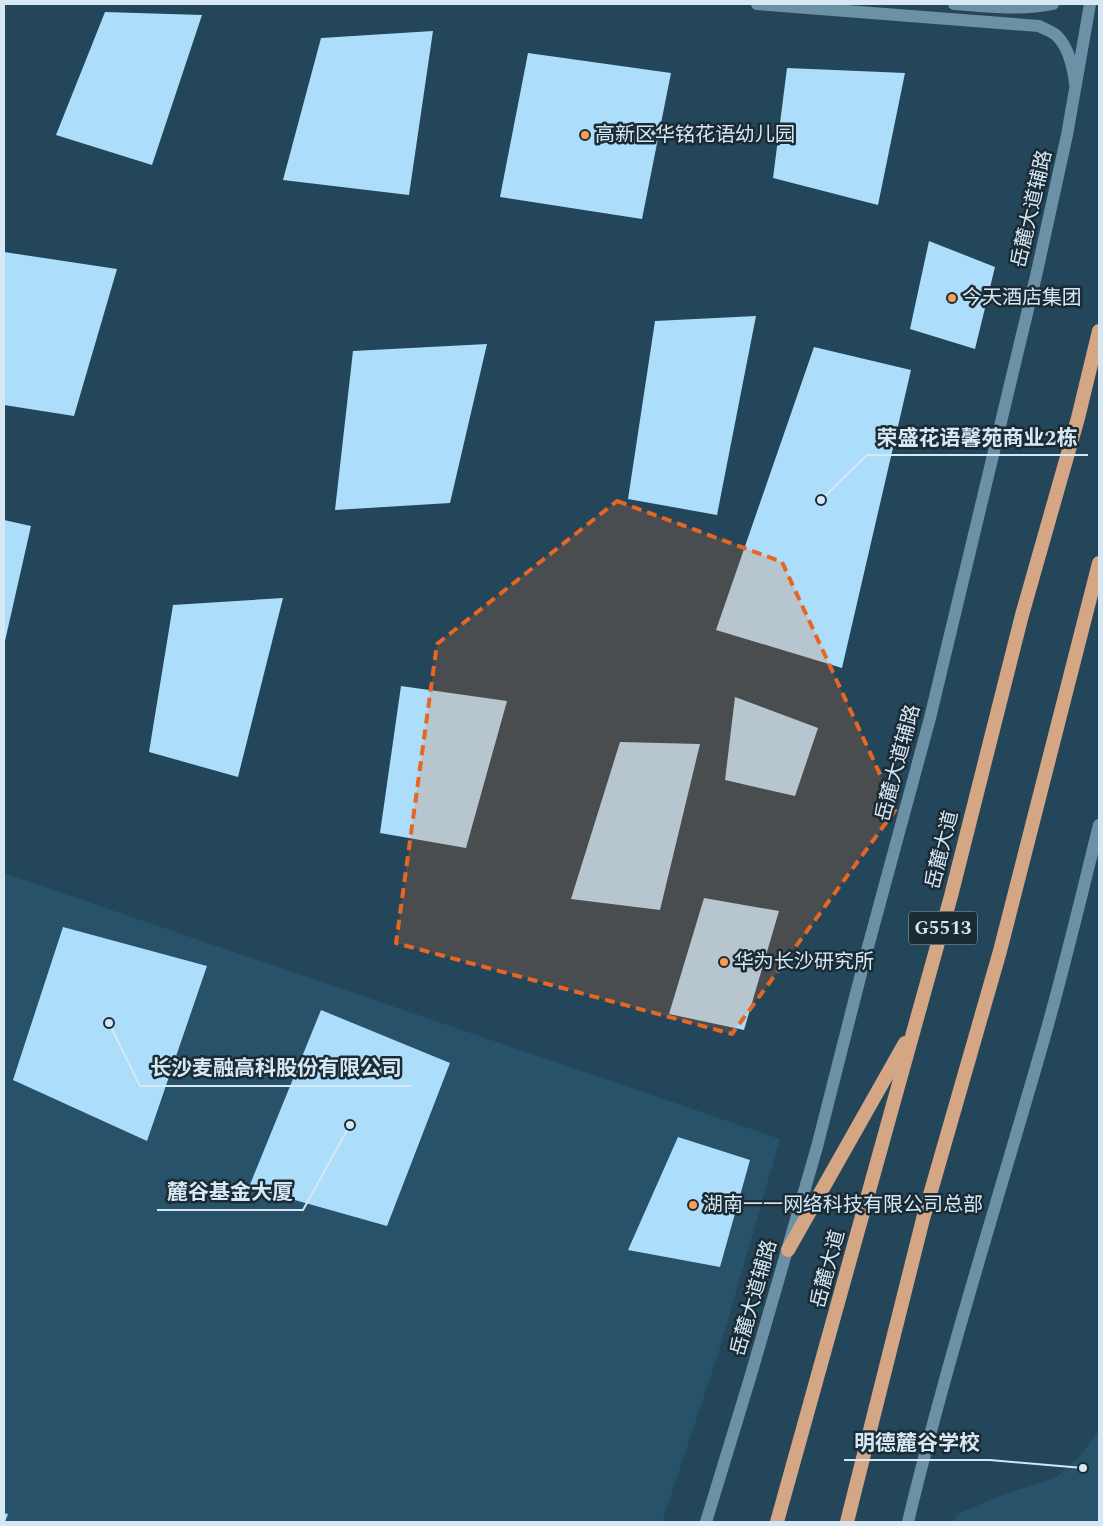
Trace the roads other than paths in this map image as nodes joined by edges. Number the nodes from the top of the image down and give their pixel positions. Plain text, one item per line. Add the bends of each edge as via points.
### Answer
1 (757, 4) edge
2 (954, 4) edge
3 (1053, 4) edge
4 (1090, 4) edge
5 (1076, 88) junction
6 (1099, 331) edge
7 (1099, 563) edge
8 (1099, 825) edge
9 (916, 1025) junction
10 (788, 1250) junction
11 (706, 1522) edge
12 (777, 1522) edge
13 (847, 1522) edge
14 (908, 1522) edge

1 - 5 main road via 1039,26 1056,34 1064,45
2 - 3 main road via 1018,8
4 - 5 main road, 岳麓大道辅路
5 - 10 main road, 岳麓大道辅路 via 1036,276 930,718
6 - 9 highway, 岳麓大道 / G5513
7 - 13 highway, G5513 via 1000,951 923,1219
8 - 14 main road via 1041,1050 979,1258
9 - 10 highway
9 - 12 highway, 岳麓大道 / G5513
10 - 11 main road, 岳麓大道辅路

